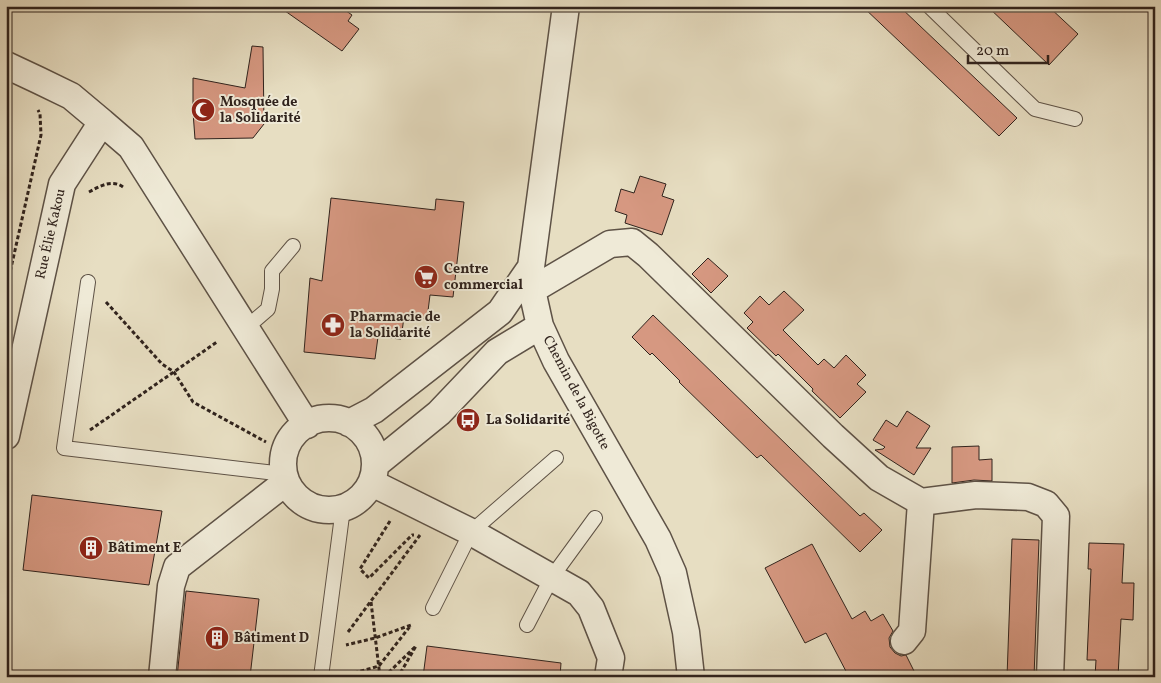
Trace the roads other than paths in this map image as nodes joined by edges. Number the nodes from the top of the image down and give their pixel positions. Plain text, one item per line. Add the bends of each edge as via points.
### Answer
1 (566, 6) edge
2 (929, 6) edge
3 (6, 65) edge
4 (1075, 119) dead end
5 (102, 122) junction
6 (293, 246) dead end
7 (531, 279) junction
8 (88, 282) road end
9 (540, 326) junction
10 (246, 328) junction
11 (349, 423) junction
12 (307, 424) junction
13 (6, 436) edge
14 (556, 458) dead end
15 (373, 474) junction
16 (285, 478) junction
17 (921, 502) junction
18 (343, 508) junction
19 (595, 518) dead end
20 (471, 532) junction
21 (552, 577) junction
22 (434, 608) dead end
23 (527, 626) dead end
24 (904, 641) dead end
25 (162, 677) edge
26 (321, 677) edge
27 (608, 677) edge
28 (691, 677) edge
29 (1050, 677) edge

1 - 7 street, Chemin de la Bigotte
2 - 4 lane via 1035,109
3 - 5 street via 71,96
5 - 10 street via 131,146
5 - 13 street, Rue Élie Kakou via 62,184
6 - 10 lane via 272,271 268,309
7 - 9 street, Chemin de la Bigotte
7 - 11 street via 500,312 374,410
7 - 17 street via 610,244 632,242 872,472
8 - 16 lane via 64,448
9 - 15 street via 497,352
9 - 28 street, Chemin de la Bigotte via 556,361 658,539 673,573 686,632
10 - 12 street
11 - 12 street via 332,418
11 - 15 street via 360,430 374,452
12 - 16 street via 300,428 286,449 283,461
14 - 20 lane
15 - 18 street via 360,498
15 - 20 street via 404,499
16 - 18 street via 296,496 310,506 326,510
16 - 25 street via 177,567 171,586
17 - 24 street via 912,631
17 - 29 street via 976,495 1028,497 1046,504 1056,516
18 - 26 lane
19 - 21 lane
20 - 21 street
20 - 22 lane
21 - 23 lane
21 - 27 street via 579,593 591,608 612,658

